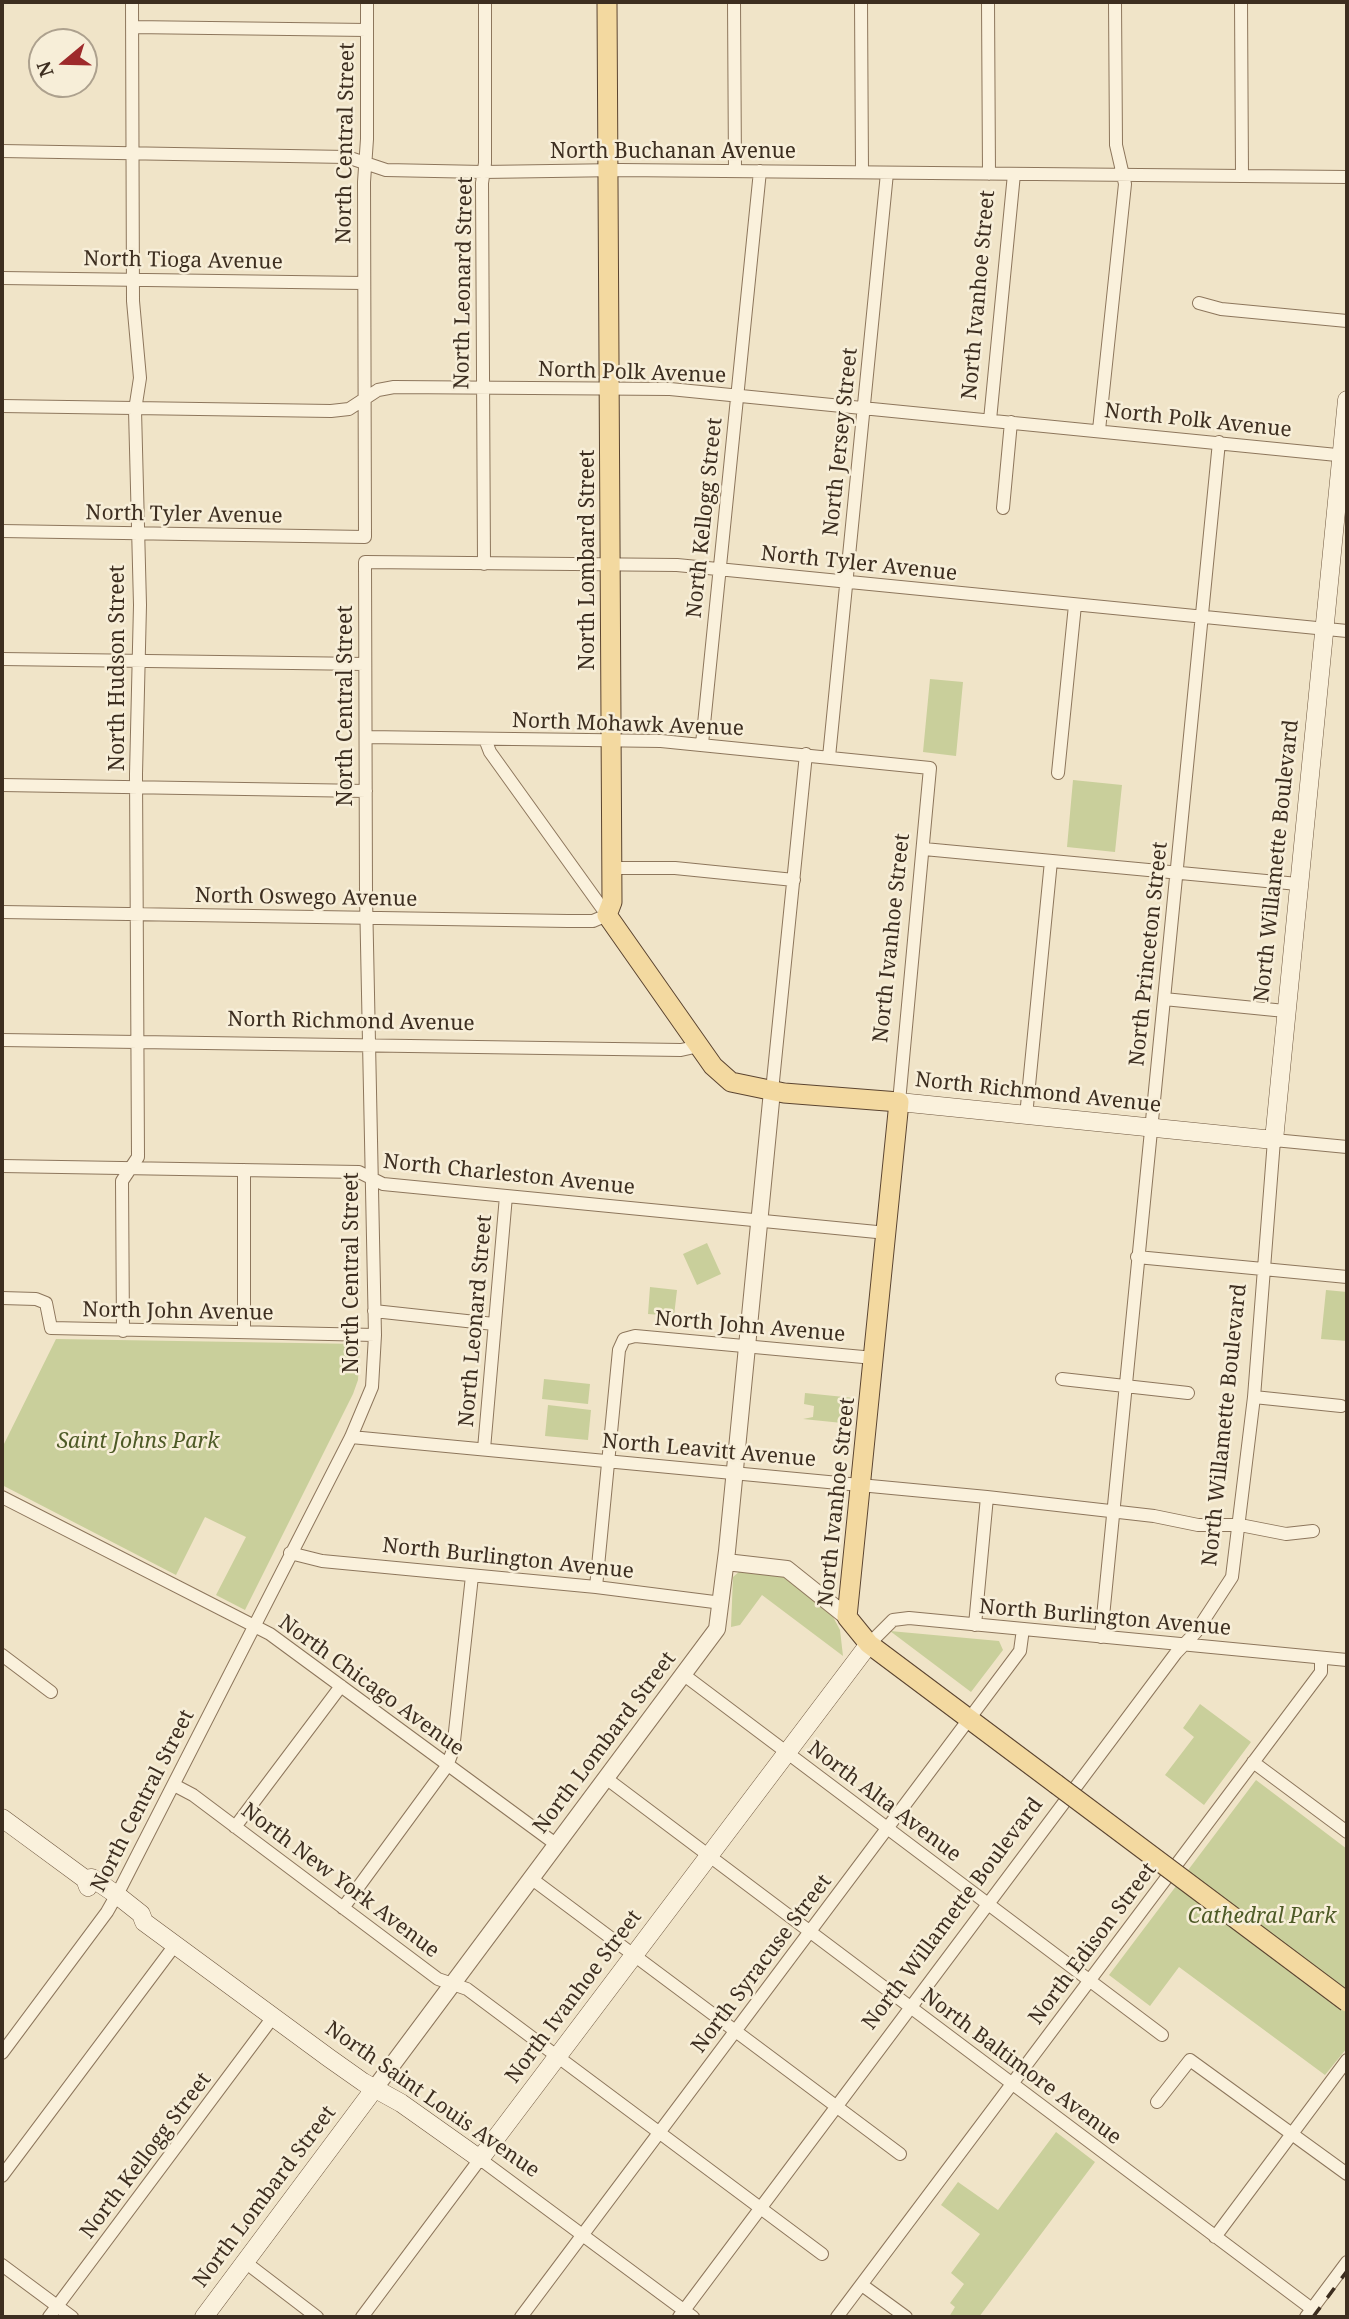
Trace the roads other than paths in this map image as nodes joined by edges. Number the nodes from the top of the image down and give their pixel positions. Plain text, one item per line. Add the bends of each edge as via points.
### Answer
1 (132, 2) edge
2 (367, 2) edge
3 (485, 2) edge
4 (607, 2) edge
5 (734, 2) edge
6 (861, 2) edge
7 (988, 2) edge
8 (1115, 2) edge
9 (1241, 2) edge
10 (132, 27) junction
11 (367, 30) junction
12 (2, 151) edge
13 (133, 153) junction
14 (365, 163) junction
15 (609, 170) junction
16 (735, 171) junction
17 (760, 171) junction
18 (484, 172) junction
19 (862, 172) junction
20 (887, 173) junction
21 (989, 174) junction
22 (1014, 174) junction
23 (1122, 174) junction
24 (1242, 176) junction
25 (1347, 177) edge
26 (2, 278) edge
27 (134, 280) junction
28 (363, 284) junction
29 (1199, 303) dead end
30 (1347, 321) edge
31 (482, 388) junction
32 (610, 390) junction
33 (737, 395) junction
34 (364, 400) junction
35 (1347, 400) edge
36 (2, 406) edge
37 (864, 407) junction
38 (135, 410) junction
39 (990, 420) junction
40 (1011, 422) junction
41 (1099, 430) junction
42 (1219, 442) junction
43 (1345, 455) edge
44 (1003, 508) dead end
45 (2, 531) edge
46 (137, 533) junction
47 (365, 537) joint
48 (365, 562) joint
49 (484, 564) junction
50 (610, 566) junction
51 (720, 570) junction
52 (846, 583) junction
53 (1076, 605) junction
54 (1202, 618) junction
55 (1324, 629) junction
56 (1347, 631) edge
57 (2, 659) edge
58 (137, 661) junction
59 (365, 664) junction
60 (366, 737) junction
61 (485, 738) junction
62 (611, 741) junction
63 (702, 744) junction
64 (806, 754) junction
65 (829, 757) junction
66 (930, 768) joint
67 (1058, 773) dead end
68 (2, 785) edge
69 (137, 787) junction
70 (366, 791) junction
71 (924, 849) junction
72 (1051, 861) junction
73 (612, 868) junction
74 (1177, 873) junction
75 (794, 880) junction
76 (1298, 884) junction
77 (2, 912) edge
78 (137, 914) junction
79 (607, 915) junction
80 (367, 918) junction
81 (1164, 999) junction
82 (1285, 1011) junction
83 (2, 1040) edge
84 (137, 1043) junction
85 (369, 1044) junction
86 (699, 1046) junction
87 (772, 1091) junction
88 (899, 1102) junction
89 (1026, 1116) junction
90 (1151, 1128) junction
91 (1274, 1140) junction
92 (1347, 1147) edge
93 (2, 1166) edge
94 (131, 1168) junction
95 (244, 1170) junction
96 (371, 1179) junction
97 (506, 1196) junction
98 (760, 1220) junction
99 (887, 1233) junction
100 (1137, 1257) junction
101 (1265, 1269) junction
102 (1347, 1277) edge
103 (2, 1298) edge
104 (374, 1311) junction
105 (494, 1324) junction
106 (123, 1331) junction
107 (244, 1332) junction
108 (375, 1335) junction
109 (747, 1347) junction
110 (874, 1358) junction
111 (1062, 1379) dead end
112 (1125, 1385) junction
113 (1188, 1393) dead end
114 (1254, 1397) junction
115 (1341, 1406) dead end
116 (351, 1437) junction
117 (484, 1449) junction
118 (608, 1460) junction
119 (735, 1473) junction
120 (861, 1485) junction
121 (2, 1497) edge
122 (987, 1497) junction
123 (1113, 1511) junction
124 (1240, 1525) junction
125 (1314, 1531) dead end
126 (290, 1553) junction
127 (726, 1562) junction
128 (472, 1576) junction
129 (596, 1587) junction
130 (722, 1603) junction
131 (847, 1617) junction
132 (975, 1625) junction
133 (253, 1626) junction
134 (1023, 1629) junction
135 (1101, 1637) junction
136 (869, 1644) junction
137 (1182, 1644) junction
138 (2, 1655) edge
139 (1321, 1658) junction
140 (1347, 1660) edge
141 (684, 1675) junction
142 (341, 1686) junction
143 (51, 1692) dead end
144 (969, 1719) junction
145 (785, 1752) junction
146 (1253, 1762) junction
147 (447, 1766) junction
148 (607, 1779) junction
149 (174, 1785) junction
150 (2, 1818) edge
151 (235, 1827) junction
152 (887, 1828) junction
153 (1347, 1832) edge
154 (557, 1845) junction
155 (710, 1854) junction
156 (532, 1879) junction
157 (114, 1900) junction
158 (989, 1904) junction
159 (343, 1908) junction
160 (811, 1931) junction
161 (175, 1945) junction
162 (634, 1954) junction
163 (1089, 1979) junction
164 (454, 1984) junction
165 (1347, 2002) edge
166 (911, 2008) junction
167 (273, 2017) junction
168 (735, 2031) junction
169 (1162, 2035) dead end
170 (2, 2053) edge
171 (558, 2057) junction
172 (1347, 2060) edge
173 (1013, 2083) junction
174 (375, 2088) junction
175 (1157, 2102) dead end
176 (837, 2106) junction
177 (659, 2133) junction
178 (1292, 2134) junction
179 (900, 2154) dead end
180 (480, 2159) junction
181 (1347, 2174) edge
182 (2, 2176) edge
183 (761, 2208) junction
184 (583, 2235) junction
185 (1215, 2237) junction
186 (822, 2254) dead end
187 (245, 2262) junction
188 (1347, 2262) edge
189 (2, 2265) edge
190 (862, 2285) junction
191 (53, 2312) edge
192 (1309, 2313) edge
193 (686, 2315) edge
194 (72, 2317) edge
195 (204, 2317) edge
196 (317, 2317) edge
197 (362, 2317) edge
198 (522, 2317) edge
199 (837, 2317) edge
200 (906, 2317) edge

1 - 10 street, North Hudson Street
2 - 11 street, North Central Street
3 - 18 street, North Leonard Street
4 - 15 main road, North Lombard Street
5 - 16 street
6 - 19 street
7 - 21 street, North Ivanhoe Street
8 - 23 street via 1116,145
9 - 24 street
10 - 11 street
10 - 13 street, North Hudson Street
11 - 14 street, North Central Street
12 - 13 street, North Buchanan Avenue
13 - 14 street, North Buchanan Avenue via 347,157
13 - 27 street, North Hudson Street
14 - 18 street, North Buchanan Avenue via 386,170
14 - 28 street, North Central Street
15 - 16 street, North Buchanan Avenue
15 - 18 street, North Buchanan Avenue
15 - 32 main road, North Lombard Street
16 - 17 street, North Buchanan Avenue
17 - 19 street, North Buchanan Avenue
17 - 33 street, North Kellogg Street
18 - 31 street, North Leonard Street
19 - 20 street, North Buchanan Avenue
20 - 21 street, North Buchanan Avenue
20 - 37 street, North Jersey Street
21 - 22 street, North Buchanan Avenue
22 - 23 street, North Buchanan Avenue
22 - 39 street, North Ivanhoe Street
23 - 24 street, North Buchanan Avenue
23 - 41 street via 1125,184
24 - 25 street, North Buchanan Avenue
26 - 27 street, North Tioga Avenue
27 - 28 street, North Tioga Avenue
27 - 38 street, North Hudson Street via 139,378
28 - 34 street, North Central Street
29 - 30 street
31 - 32 street, North Polk Avenue
31 - 34 street, North Polk Avenue via 394,387 378,390
31 - 49 street, North Leonard Street
32 - 33 street, North Polk Avenue
32 - 50 main road, North Lombard Street
33 - 37 street, North Polk Avenue
33 - 51 street, North Kellogg Street
34 - 38 street, North Polk Avenue via 349,409 331,411
34 - 47 street, North Central Street
35 - 43 main road, North Willamette Boulevard
36 - 38 street, North Polk Avenue
37 - 39 street, North Polk Avenue
37 - 52 street, North Jersey Street
38 - 46 street, North Hudson Street
39 - 40 street, North Polk Avenue
40 - 41 street, North Polk Avenue
40 - 44 street
41 - 42 street, North Polk Avenue
42 - 43 street, North Polk Avenue
42 - 54 street, North Princeton Street
43 - 55 main road, North Willamette Boulevard
45 - 46 street, North Tyler Avenue
46 - 47 street, North Tyler Avenue
46 - 58 street, North Hudson Street
48 - 49 street, North Tyler Avenue
48 - 59 street, North Central Street
49 - 50 street, North Tyler Avenue
50 - 51 street, North Tyler Avenue
50 - 62 main road, North Lombard Street
51 - 52 street, North Tyler Avenue
51 - 63 street, North Kellogg Street
52 - 53 street, North Tyler Avenue
52 - 65 street, North Jersey Street
53 - 54 street, North Tyler Avenue
53 - 67 street
54 - 55 street, North Tyler Avenue
54 - 74 street, North Princeton Street
55 - 56 street, North Tyler Avenue
55 - 76 main road, North Willamette Boulevard
57 - 58 street
58 - 59 street
58 - 69 street, North Hudson Street
59 - 60 street, North Central Street
60 - 61 street, North Mohawk Avenue
60 - 70 street, North Central Street
61 - 62 street, North Mohawk Avenue
61 - 79 street via 490,752
62 - 63 street, North Mohawk Avenue
62 - 73 main road, North Lombard Street
63 - 64 street, North Mohawk Avenue
64 - 65 street, North Mohawk Avenue
64 - 75 street
65 - 66 street, North Mohawk Avenue
66 - 71 street, North Ivanhoe Street
68 - 69 street
69 - 70 street
69 - 78 street, North Hudson Street
70 - 80 street, North Central Street
71 - 72 street
71 - 88 street, North Ivanhoe Street
72 - 74 street
72 - 89 street
73 - 75 street
73 - 79 main road, North Lombard Street via 612,902
74 - 76 street
74 - 81 street, North Princeton Street
75 - 87 street
76 - 82 main road, North Willamette Boulevard
77 - 78 street, North Oswego Avenue
78 - 80 street, North Oswego Avenue
78 - 84 street, North Hudson Street
79 - 80 street, North Oswego Avenue via 593,921
79 - 86 main road
80 - 85 street, North Central Street
81 - 82 street
81 - 90 street, North Princeton Street
82 - 91 main road, North Willamette Boulevard
83 - 84 street, North Richmond Avenue
84 - 85 street, North Richmond Avenue
84 - 94 street, North Hudson Street via 138,1157
85 - 86 street, North Richmond Avenue via 681,1050
85 - 96 street, North Central Street
86 - 87 main road, North Richmond Avenue via 725,1078 737,1085
87 - 88 main road, North Richmond Avenue
87 - 98 street, North Lombard Street
88 - 89 main road, North Richmond Avenue
88 - 99 main road, North Ivanhoe Street
89 - 90 main road, North Richmond Avenue
90 - 91 main road, North Richmond Avenue
90 - 100 street, North Princeton Street
91 - 92 street, North Richmond Avenue
91 - 101 street, North Willamette Boulevard
93 - 94 street, North Charleston Avenue
94 - 95 street, North Charleston Avenue
94 - 106 street, North Hudson Street via 122,1181
95 - 96 street, North Charleston Avenue via 359,1172
95 - 107 street
96 - 97 street, North Charleston Avenue
96 - 104 street, North Central Street
97 - 98 street, North Charleston Avenue
97 - 105 street, North Leonard Street
98 - 99 street, North Charleston Avenue
98 - 109 street, North Lombard Street
99 - 110 main road, North Ivanhoe Street
100 - 101 street
100 - 112 street, North Princeton Street
101 - 102 street
101 - 114 street, North Willamette Boulevard
103 - 106 street, North John Avenue via 46,1303 51,1328
104 - 105 street
104 - 108 street, North Central Street
105 - 117 street, North Leonard Street
106 - 107 street, North John Avenue
107 - 108 street, North John Avenue
108 - 116 street, North Central Street via 372,1387
109 - 110 street, North John Avenue
109 - 118 street, North John Avenue via 638,1336 624,1339 619,1350
109 - 119 street, North Lombard Street
110 - 120 main road, North Ivanhoe Street
111 - 112 street
112 - 113 street
112 - 123 street, North Princeton Street
114 - 115 street
114 - 124 street, North Willamette Boulevard
116 - 117 street, North Leavitt Avenue
116 - 126 street, North Central Street
117 - 118 street, North Leavitt Avenue
118 - 119 street, North Leavitt Avenue
118 - 129 street
119 - 120 street, North Leavitt Avenue
119 - 127 street, North Lombard Street
120 - 122 street, North Leavitt Avenue
120 - 131 main road, North Ivanhoe Street
121 - 133 street, North Chicago Avenue
122 - 123 street, North Leavitt Avenue
122 - 132 street
123 - 124 street, North Leavitt Avenue via 1198,1525
123 - 135 street, North Princeton Street
124 - 125 street, North Leavitt Avenue via 1286,1534
124 - 137 street, North Willamette Boulevard via 1233,1574 1196,1632
126 - 128 street, North Burlington Avenue via 321,1561
126 - 133 street, North Central Street
127 - 130 street, North Lombard Street
127 - 131 street via 787,1569
128 - 129 street, North Burlington Avenue
128 - 147 street via 453,1750
129 - 130 street, North Burlington Avenue
130 - 141 street, North Lombard Street via 714,1636
131 - 136 main road, North Ivanhoe Street
132 - 134 street, North Burlington Avenue
132 - 136 street, North Burlington Avenue via 901,1618 885,1626
133 - 142 street, North Chicago Avenue via 271,1634
133 - 149 street, North Central Street
134 - 135 street, North Burlington Avenue
134 - 144 street, North Syracuse Street via 1020,1651
135 - 137 street, North Burlington Avenue
136 - 144 main road
136 - 145 main road, North Ivanhoe Street
137 - 139 street, North Burlington Avenue
137 - 158 street, North Willamette Boulevard
138 - 143 street
139 - 140 street, North Burlington Avenue
139 - 146 street, North Edison Street via 1321,1672
141 - 145 street, North Alta Avenue
141 - 148 street, North Lombard Street
142 - 147 street, North Chicago Avenue
142 - 151 street
144 - 152 street, North Syracuse Street
144 - 165 main road, bridge
145 - 152 street, North Alta Avenue
145 - 155 main road, North Ivanhoe Street
146 - 153 street
146 - 163 street, North Edison Street
147 - 154 street, North Chicago Avenue
147 - 159 street
148 - 154 street, North Lombard Street
148 - 155 street, North Baltimore Avenue
149 - 151 street, North New York Avenue
149 - 157 street, North Central Street
150 - 157 main road, North Saint Louis Avenue via 85,1879 86,1886
151 - 159 street, North New York Avenue
152 - 158 street, North Alta Avenue
152 - 160 street, North Syracuse Street
154 - 156 street, North Lombard Street
155 - 160 street, North Baltimore Avenue
155 - 162 main road, North Ivanhoe Street
156 - 162 street
156 - 164 street, North Lombard Street
157 - 161 main road, North Saint Louis Avenue via 135,1922 144,1922
157 - 170 street, North Central Street
158 - 163 street, North Alta Avenue
158 - 166 street, North Willamette Boulevard
159 - 164 street, North New York Avenue via 438,1979
160 - 166 street, North Baltimore Avenue
160 - 168 street, North Syracuse Street
161 - 167 main road, North Saint Louis Avenue
161 - 182 street
162 - 168 street
162 - 171 main road, North Ivanhoe Street
163 - 169 street, North Alta Avenue
163 - 173 street, North Edison Street
164 - 171 street, North New York Avenue
164 - 174 street, North Lombard Street
166 - 173 street, North Baltimore Avenue
166 - 176 street, North Willamette Boulevard
167 - 174 main road, North Saint Louis Avenue
167 - 191 street, North Kellogg Street
168 - 176 street
168 - 177 street, North Syracuse Street
171 - 177 street, North New York Avenue
171 - 180 main road, North Ivanhoe Street
172 - 178 street
173 - 185 street, North Baltimore Avenue
173 - 190 street, North Edison Street
174 - 180 main road, North Saint Louis Avenue
174 - 187 main road, North Lombard Street
175 - 178 street via 1190,2060
176 - 179 street
176 - 183 street, North Willamette Boulevard
177 - 183 street, North New York Avenue
177 - 184 street, North Syracuse Street
178 - 181 street
178 - 185 street
180 - 184 street, North Saint Louis Avenue
180 - 197 street, North Ivanhoe Street
183 - 186 street, North New York Avenue
183 - 193 street, North Willamette Boulevard
184 - 193 street, North Saint Louis Avenue
184 - 198 street, North Syracuse Street
185 - 192 street, North Baltimore Avenue
187 - 195 main road, North Lombard Street
187 - 196 street
188 - 192 street
189 - 191 street
190 - 199 street, North Edison Street
190 - 200 street
191 - 194 street

